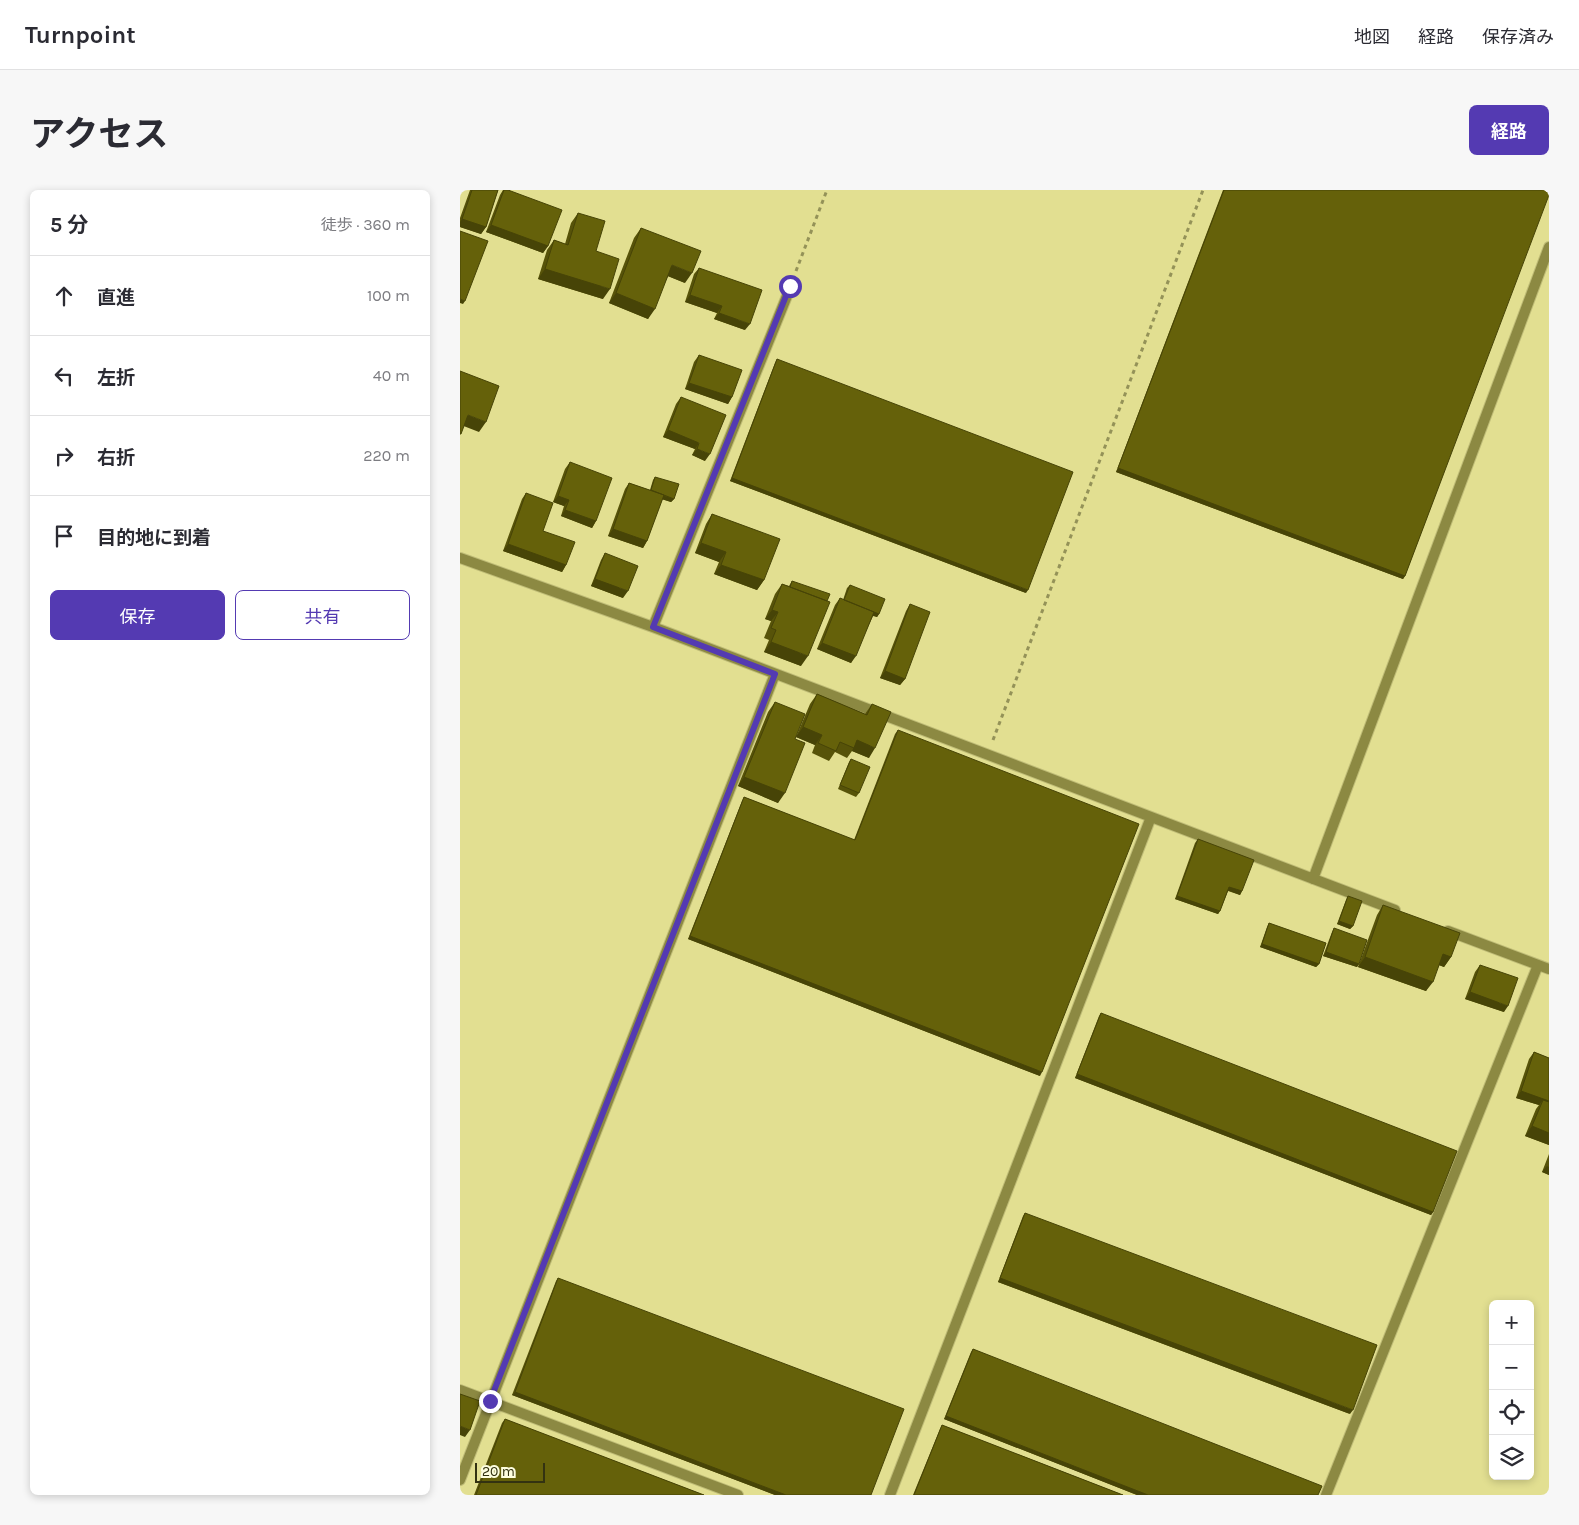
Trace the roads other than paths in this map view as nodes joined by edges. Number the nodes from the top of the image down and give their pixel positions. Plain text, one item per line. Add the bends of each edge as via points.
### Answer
1 (1549, 247) edge
2 (790, 286) road end
3 (460, 558) edge
4 (653, 627) junction
5 (775, 674) junction
6 (1151, 817) junction
7 (1312, 879) junction
8 (1403, 913) edge
9 (1439, 927) edge
10 (1538, 965) junction
11 (1549, 969) edge
12 (460, 1390) edge
13 (490, 1401) junction
14 (460, 1480) edge
15 (738, 1495) edge
16 (890, 1495) edge
17 (1326, 1495) edge

1 - 7 street
2 - 4 street
3 - 4 street
4 - 5 street
5 - 6 street
5 - 13 street
6 - 7 street
6 - 16 street
7 - 8 street
9 - 10 street
10 - 11 street
10 - 17 street
12 - 13 street
13 - 14 street
13 - 15 street

